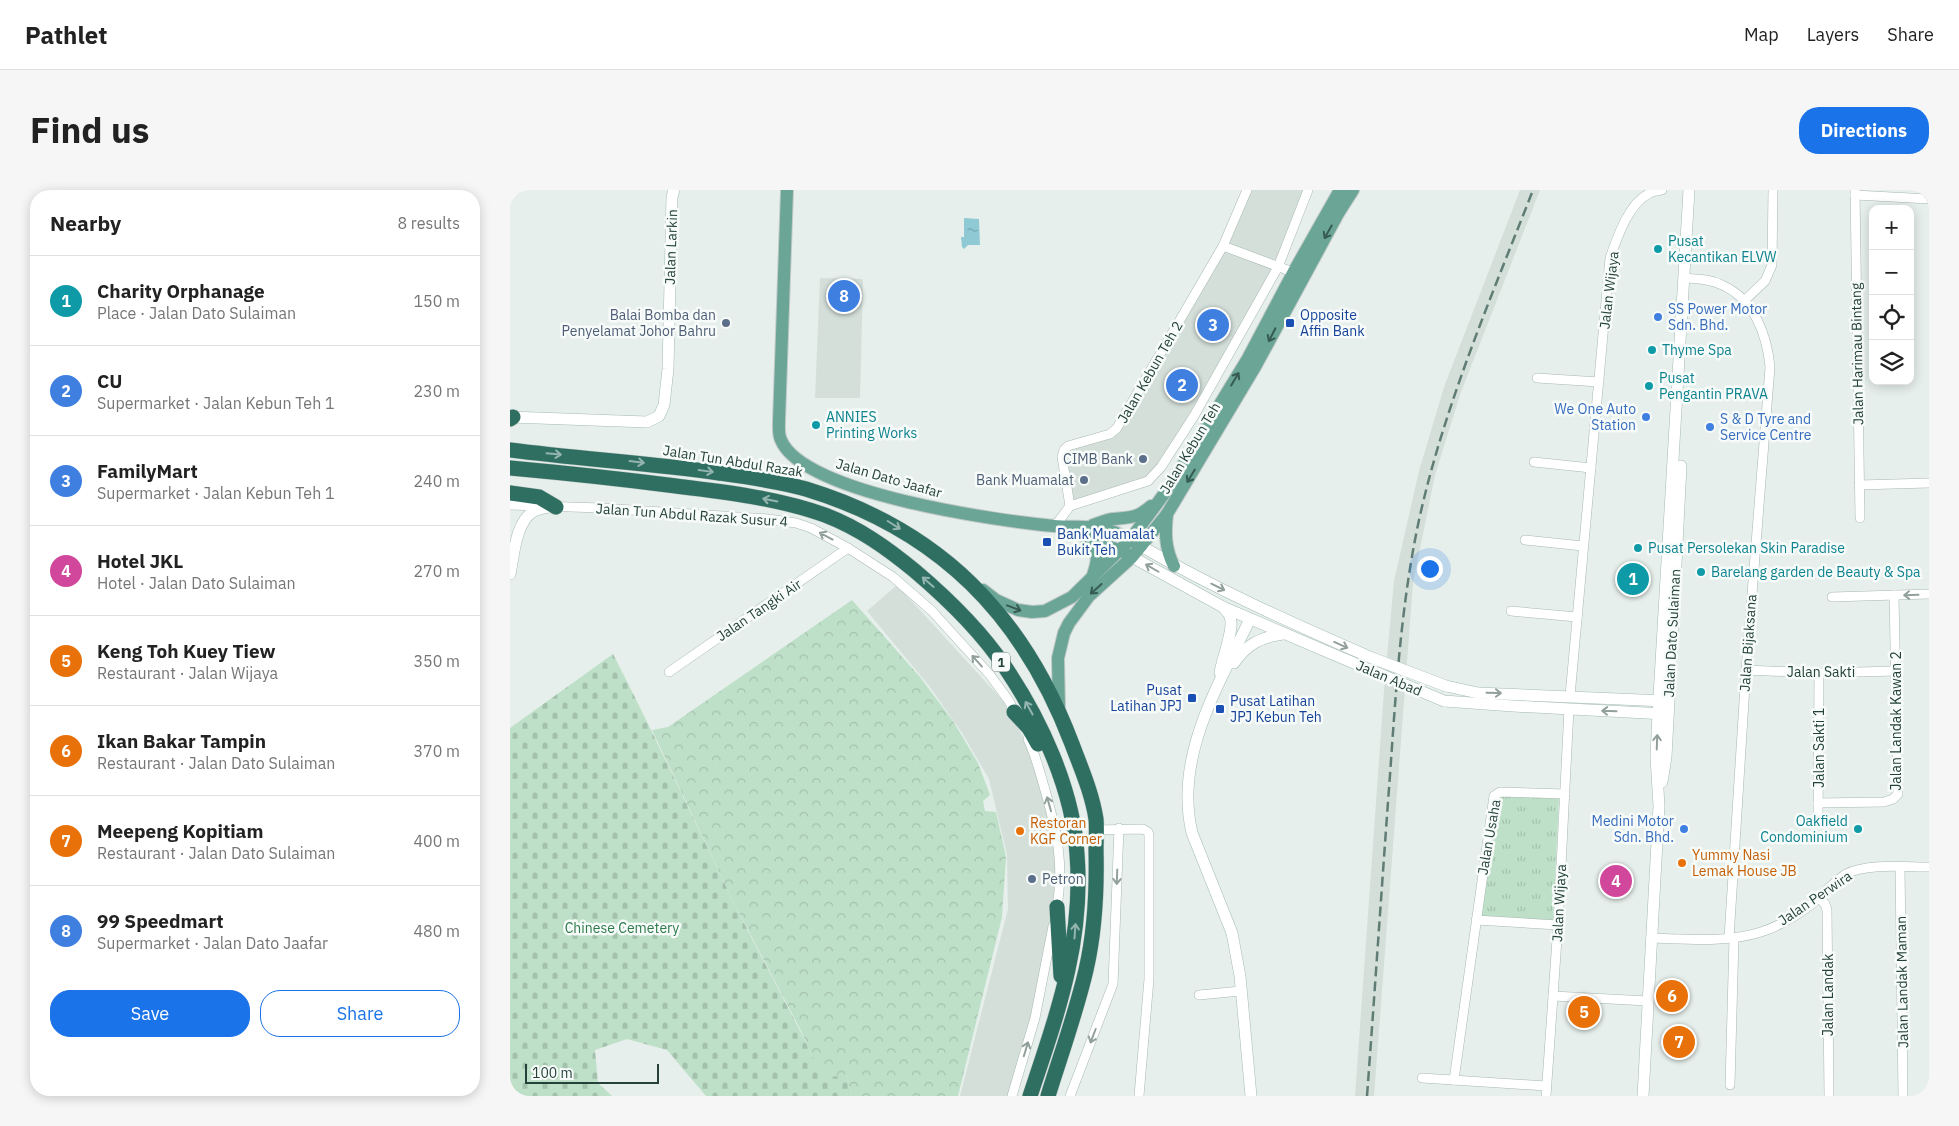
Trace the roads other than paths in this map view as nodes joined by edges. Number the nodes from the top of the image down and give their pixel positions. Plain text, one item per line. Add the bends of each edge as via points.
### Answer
1 (787, 190) edge
2 (1248, 190) edge
3 (1308, 190) edge
4 (1340, 190) edge
5 (1353, 190) edge
6 (1662, 190) edge
7 (1689, 190) edge
8 (1696, 190) edge
9 (1773, 190) edge
10 (672, 192) edge
11 (1855, 192) edge
12 (1929, 199) edge
13 (1223, 246) junction
14 (1278, 266) junction
15 (1298, 274) junction
16 (1687, 279) junction
17 (1745, 300) junction
18 (1537, 378) dead end
19 (1599, 382) junction
20 (511, 418) edge
21 (513, 448) edge
22 (1534, 462) dead end
23 (510, 468) edge
24 (1591, 468) junction
25 (1929, 483) edge
26 (1859, 484) junction
27 (510, 493) edge
28 (1164, 495) junction
29 (510, 500) edge
30 (510, 505) edge
31 (1070, 506) junction
32 (552, 507) junction
33 (1167, 514) junction
34 (1860, 518) dead end
35 (1055, 526) junction
36 (1085, 530) junction
37 (1525, 540) dead end
38 (1136, 543) junction
39 (1583, 546) junction
40 (848, 548) junction
41 (1121, 550) junction
42 (1132, 557) junction
43 (1174, 566) junction
44 (510, 574) edge
45 (1092, 577) junction
46 (972, 583) junction
47 (1929, 594) edge
48 (1894, 595) junction
49 (1832, 597) dead end
50 (1223, 606) junction
51 (1511, 611) dead end
52 (1577, 617) junction
53 (1250, 619) junction
54 (1287, 621) junction
55 (1285, 634) junction
56 (1746, 670) junction
57 (1896, 671) junction
58 (669, 672) dead end
59 (1819, 673) junction
60 (1219, 685) junction
61 (1570, 696) junction
62 (1664, 701) junction
63 (1569, 709) junction
64 (1060, 711) junction
65 (1014, 712) junction
66 (1663, 713) junction
67 (1565, 794) junction
68 (1069, 800) junction
69 (1818, 803) junction
70 (1818, 823) dead end
71 (1119, 828) junction
72 (1096, 830) junction
73 (1900, 867) junction
74 (1929, 867) edge
75 (1819, 898) junction
76 (1057, 907) junction
77 (1476, 920) junction
78 (1558, 926) junction
79 (1651, 938) junction
80 (1731, 938) junction
81 (1241, 991) junction
82 (1199, 995) dead end
83 (1553, 996) junction
84 (1648, 1001) junction
85 (1060, 1005) junction
86 (1422, 1078) dead end
87 (1454, 1080) junction
88 (1730, 1085) dead end
89 (1546, 1086) junction
90 (1012, 1096) edge
91 (1030, 1096) edge
92 (1048, 1096) edge
93 (1070, 1096) edge
94 (1139, 1096) edge
95 (1251, 1096) edge
96 (1546, 1096) edge
97 (1643, 1096) edge
98 (1829, 1096) edge
99 (1904, 1096) edge

1 - 35 main road, Jalan Dato Jaafar via 779,421 780,439 784,445 817,471 862,488 978,517
2 - 13 street, Jalan Kebun Teh 2
3 - 14 street
4 - 15 main road, Jalan Kebun Teh
5 -> 15 main road, Jalan Kebun Teh
6 - 19 street, Jalan Wijaya via 1649,193 1639,201 1619,234 1610,258
7 - 16 street, Jalan Dato Sulaiman
8 - 16 street, Jalan Dato Sulaiman
9 - 17 street via 1772,265 1765,280
10 - 20 street, Jalan Larkin via 668,369 664,405 659,416 647,422
11 - 12 street
11 - 26 street, Jalan Harimau Bintang
13 - 14 street
13 - 31 street, Jalan Kebun Teh 2 via 1118,428 1110,434 1064,450 1062,457
14 - 15 street
14 - 31 street via 1194,416 1161,467 1148,481
28 -> 15 main road, Jalan Kebun Teh
15 -> 33 main road, Jalan Kebun Teh via 1255,367
16 - 17 street, Jalan Bijaksana via 1721,284
16 - 62 street, Jalan Dato Sulaiman
17 - 56 street, Jalan Bijaksana via 1762,329 1770,367
18 - 19 street
19 - 24 street, Jalan Wijaya
21 -> 46 highway, Jalan Tun Abdul Razak / 1 via 661,465 803,488 888,521 920,541
22 - 24 street
68 -> 23 highway, 1 via 1036,721 1005,666 956,608 897,557 859,531 808,510 752,496
24 - 39 street, Jalan Wijaya
25 - 26 street
26 - 34 street, Jalan Harimau Bintang
27 - 32 highway via 539,497
28 - 36 main road via 1134,518 1112,519
28 - 38 main road, Jalan Kebun Teh
29 - 32 street via 540,502
30 - 32 street
31 - 35 street
40 -> 32 street, Jalan Tun Abdul Razak Susur 4 via 811,528 785,521
32 - 44 street via 534,511 524,520
33 - 38 main road, Jalan Kebun Teh
33 - 43 main road via 1167,547
35 - 36 main road, Jalan Dato Jaafar via 1072,527 1076,532
36 - 38 main road, Jalan Dato Jaafar via 1113,531
36 - 41 main road, Jalan Dato Jaafar
36 - 45 main road via 1098,555
37 - 39 street
38 - 41 main road, Jalan Kebun Teh
38 - 42 main road, Jalan Kebun Teh
38 - 43 street
39 - 52 street, Jalan Wijaya
40 - 58 street, Jalan Tangki Air
65 -> 40 street, Jalan Tun Abdul Razak Susur 4 via 990,675 932,611 892,577
41 - 42 main road, Jalan Dato Jaafar
41 - 45 main road, Jalan Kebun Teh
50 -> 42 street, Jalan Abad
42 -> 64 main road, Jalan Kebun Teh via 1089,596 1064,633 1058,658
43 -> 54 street
46 -> 45 main road, Jalan Kebun Teh via 1007,606 1038,612 1072,597
46 - 64 highway, Jalan Tun Abdul Razak / 1 via 1010,628
47 -> 48 street
48 - 49 street
48 - 57 street, Jalan Landak Kawan 2
50 - 53 street, Jalan Abad
50 - 60 street via 1230,616 1232,630 1222,659
51 - 52 street
52 - 61 street, Jalan Wijaya
53 - 54 street
53 - 55 street, Jalan Abad
53 - 60 street
54 -> 61 street, bridge via 1446,686 1478,693
55 - 60 street via 1252,643
55 - 63 street, Jalan Abad, bridge via 1444,701
56 - 59 street, Jalan Sakti
56 - 80 street, Jalan Bijaksana
57 - 59 street, Jalan Sakti
57 - 69 street, Jalan Landak Kawan 2 via 1898,794 1889,801
59 - 69 street, Jalan Sakti 1
60 - 81 street via 1191,759 1188,817 1232,933
61 - 62 street
62 - 66 street, Jalan Dato Sulaiman
66 -> 63 street, Jalan Abad
63 - 67 street, Jalan Wijaya
64 - 72 highway, Jalan Tun Abdul Razak / 1 via 1086,782
65 - 68 highway via 1028,728
76 -> 65 street, Jalan Tun Abdul Razak Susur 4 via 1060,856 1057,833 1034,753
66 - 79 street, Jalan Dato Sulaiman via 1656,757 1658,806
67 - 77 street, Jalan Usaha via 1500,792 1494,796
67 - 78 street, Jalan Wijaya
85 -> 68 highway, 1 via 1075,941 1078,896 1078,854
69 - 70 street, Jalan Sakti 1
71 - 72 street
71 -> 93 street via 1113,984
71 - 94 street via 1143,829 1149,835 1149,979
72 - 92 highway, Jalan Tun Abdul Razak / 1 via 1095,909 1086,970
73 - 74 street, Jalan Perwira
73 - 75 street, Jalan Perwira via 1857,870 1835,882
73 - 99 street, Jalan Landak Maman
75 - 80 street, Jalan Perwira via 1791,918 1763,931
75 - 98 street, Jalan Landak via 1827,910
76 - 85 highway
90 -> 76 street, Jalan Tun Abdul Razak Susur 4 via 1035,1018
77 - 78 street
77 - 87 street, Jalan Usaha
78 - 83 street, Jalan Wijaya
79 - 80 street, Jalan Perwira
79 - 84 street, Jalan Dato Sulaiman
80 - 88 street
81 - 82 street
81 - 95 street
83 - 84 street
83 - 89 street, Jalan Wijaya
84 - 97 street, Jalan Dato Sulaiman
85 - 91 highway, 1
86 - 87 street
87 - 89 street
89 - 96 street, Jalan Wijaya

